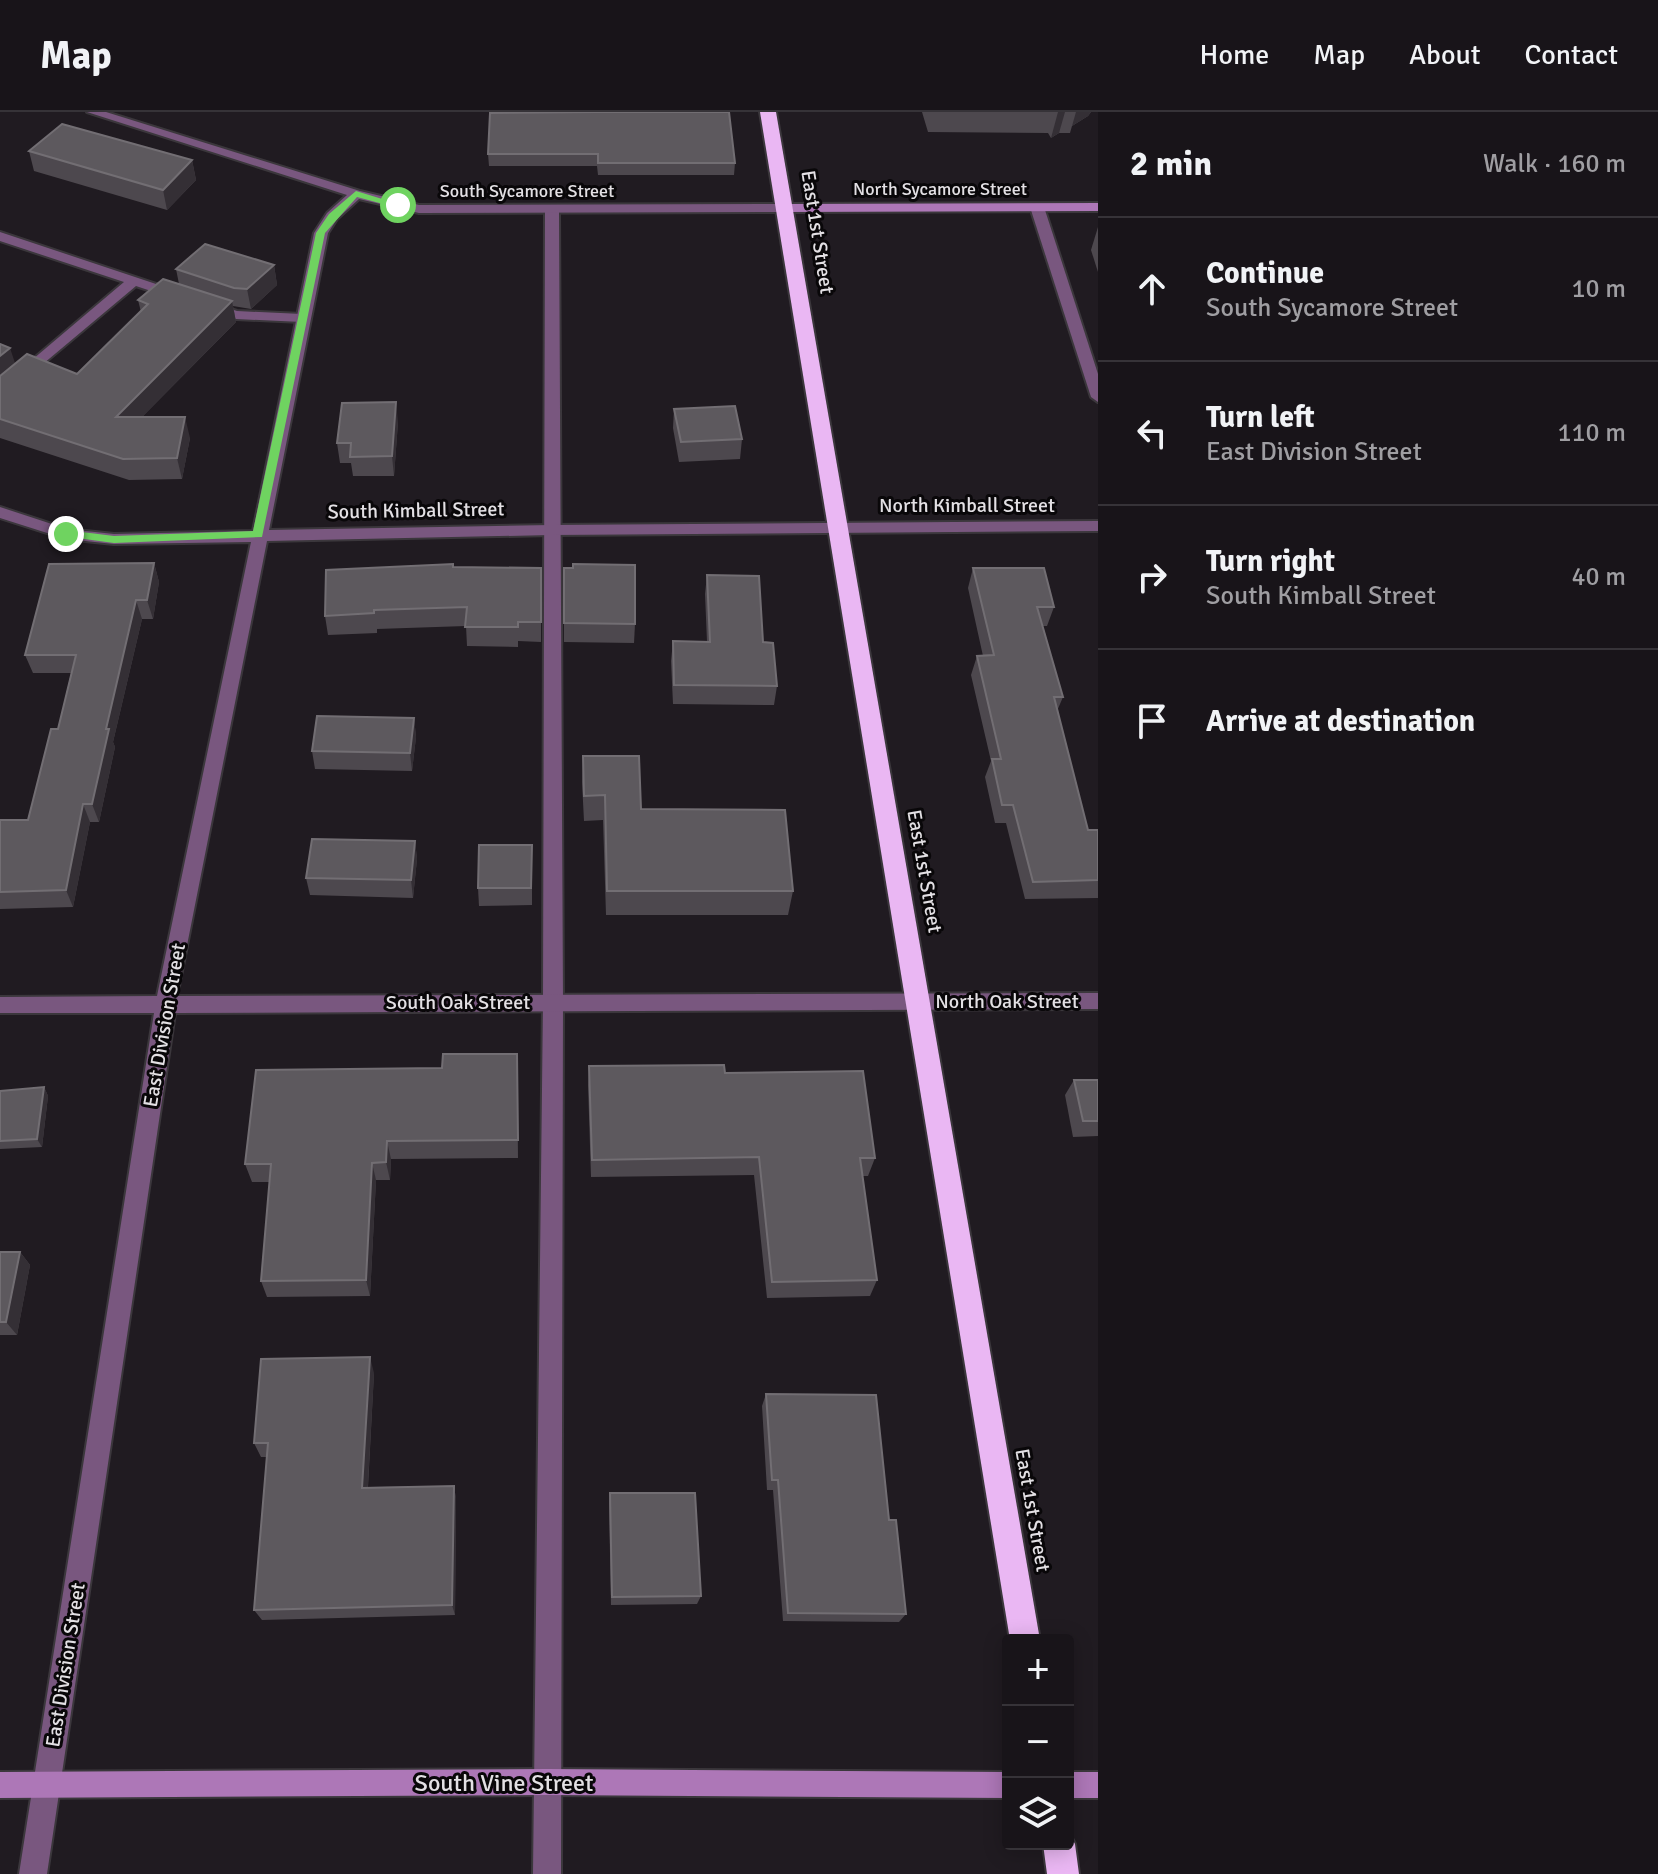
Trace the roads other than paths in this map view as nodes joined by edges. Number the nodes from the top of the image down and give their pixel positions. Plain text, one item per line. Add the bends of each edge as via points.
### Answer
1 (93, 112) edge
2 (768, 112) edge
3 (356, 194) junction
4 (1037, 207) junction
5 (1098, 207) edge
6 (783, 208) junction
7 (552, 210) junction
8 (0, 236) edge
9 (134, 281) junction
10 (302, 318) junction
11 (0, 395) edge
12 (1098, 397) edge
13 (0, 512) edge
14 (1098, 526) edge
15 (836, 527) junction
16 (551, 530) junction
17 (258, 534) junction
18 (917, 1001) junction
19 (1098, 1001) edge
20 (553, 1002) junction
21 (166, 1003) junction
22 (0, 1005) edge
23 (1024, 1634) edge
24 (547, 1782) junction
25 (0, 1785) edge
26 (46, 1785) junction
27 (1002, 1785) edge
28 (1074, 1785) edge
29 (1098, 1785) edge
30 (1060, 1850) edge
31 (33, 1874) edge
32 (547, 1874) edge
33 (1063, 1874) edge

1 - 3 street, South Sycamore Street
2 - 6 highway, East 1st Street
3 - 7 street, South Sycamore Street via 419,209
3 - 10 street, East Division Street via 321,233
4 - 5 street, North Sycamore Street
4 - 6 street, North Sycamore Street
4 - 12 street
6 - 7 street, South Sycamore Street
6 - 15 highway, East 1st Street
7 - 16 street
8 - 9 street
9 - 10 street via 236,315
9 - 11 street
10 - 17 street, East Division Street
13 - 17 street, South Kimball Street via 66,534 114,539
14 - 15 street, North Kimball Street
15 - 16 street, South Kimball Street
15 - 18 highway, East 1st Street
16 - 17 street, South Kimball Street
16 - 20 street
17 - 21 street, East Division Street
18 - 19 street, North Oak Street
18 - 20 street, South Oak Street
18 - 23 highway, East 1st Street
20 - 21 street, South Oak Street
20 - 24 street
21 - 22 street, South Oak Street
21 - 26 street, East Division Street
24 - 26 street, South Vine Street
24 - 27 street, South Vine Street
24 - 32 street
25 - 26 street, South Vine Street
26 - 31 street, East Division Street
28 - 29 street
30 - 33 highway

